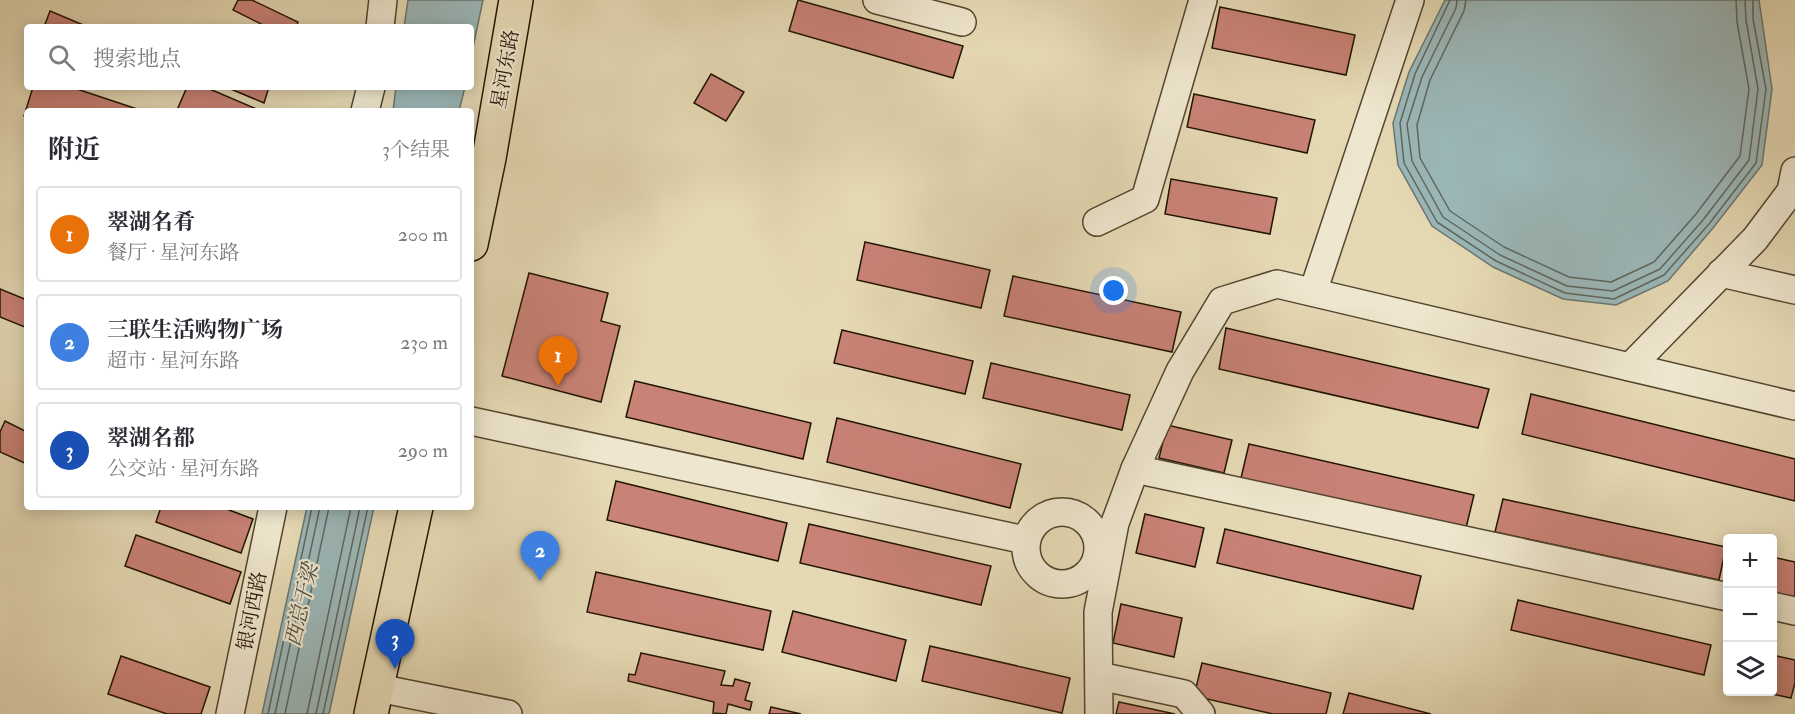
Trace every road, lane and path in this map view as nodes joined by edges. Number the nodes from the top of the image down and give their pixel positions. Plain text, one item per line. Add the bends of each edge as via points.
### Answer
1 (383, 0) edge
2 (516, 0) edge
3 (877, 0) edge
4 (1203, 0) edge
5 (1410, 0) edge
6 (962, 22) dead end
7 (380, 24) edge
8 (370, 90) edge
9 (366, 108) edge
10 (1795, 171) edge
11 (1097, 222) dead end
12 (474, 230) edge
13 (1721, 273) junction
14 (1795, 290) edge
15 (1313, 292) junction
16 (1630, 367) junction
17 (1795, 406) edge
18 (474, 422) edge
19 (1135, 469) junction
20 (272, 510) edge
21 (415, 510) edge
22 (1025, 540) dead end
23 (1723, 596) edge
24 (1777, 607) edge
25 (1795, 611) edge
26 (1099, 676) junction
27 (375, 701) edge
28 (230, 714) edge
29 (508, 714) edge
30 (1099, 714) edge
31 (1201, 714) edge

1 - 7 street
2 - 12 main road, 星河东路
3 - 6 street
4 - 11 street via 1145,199
5 - 15 street
8 - 9 street
10 - 13 street via 1791,191 1755,239
13 - 14 street
13 - 16 street
15 - 16 street
15 - 19 street via 1277,284 1222,301 1179,371
16 - 17 street
18 - 22 street
19 - 23 street
19 - 26 street via 1115,524 1098,612
20 - 28 street, 银河西路
21 - 27 main road
24 - 25 street
26 - 30 street
26 - 31 street via 1184,694
27 - 29 street

